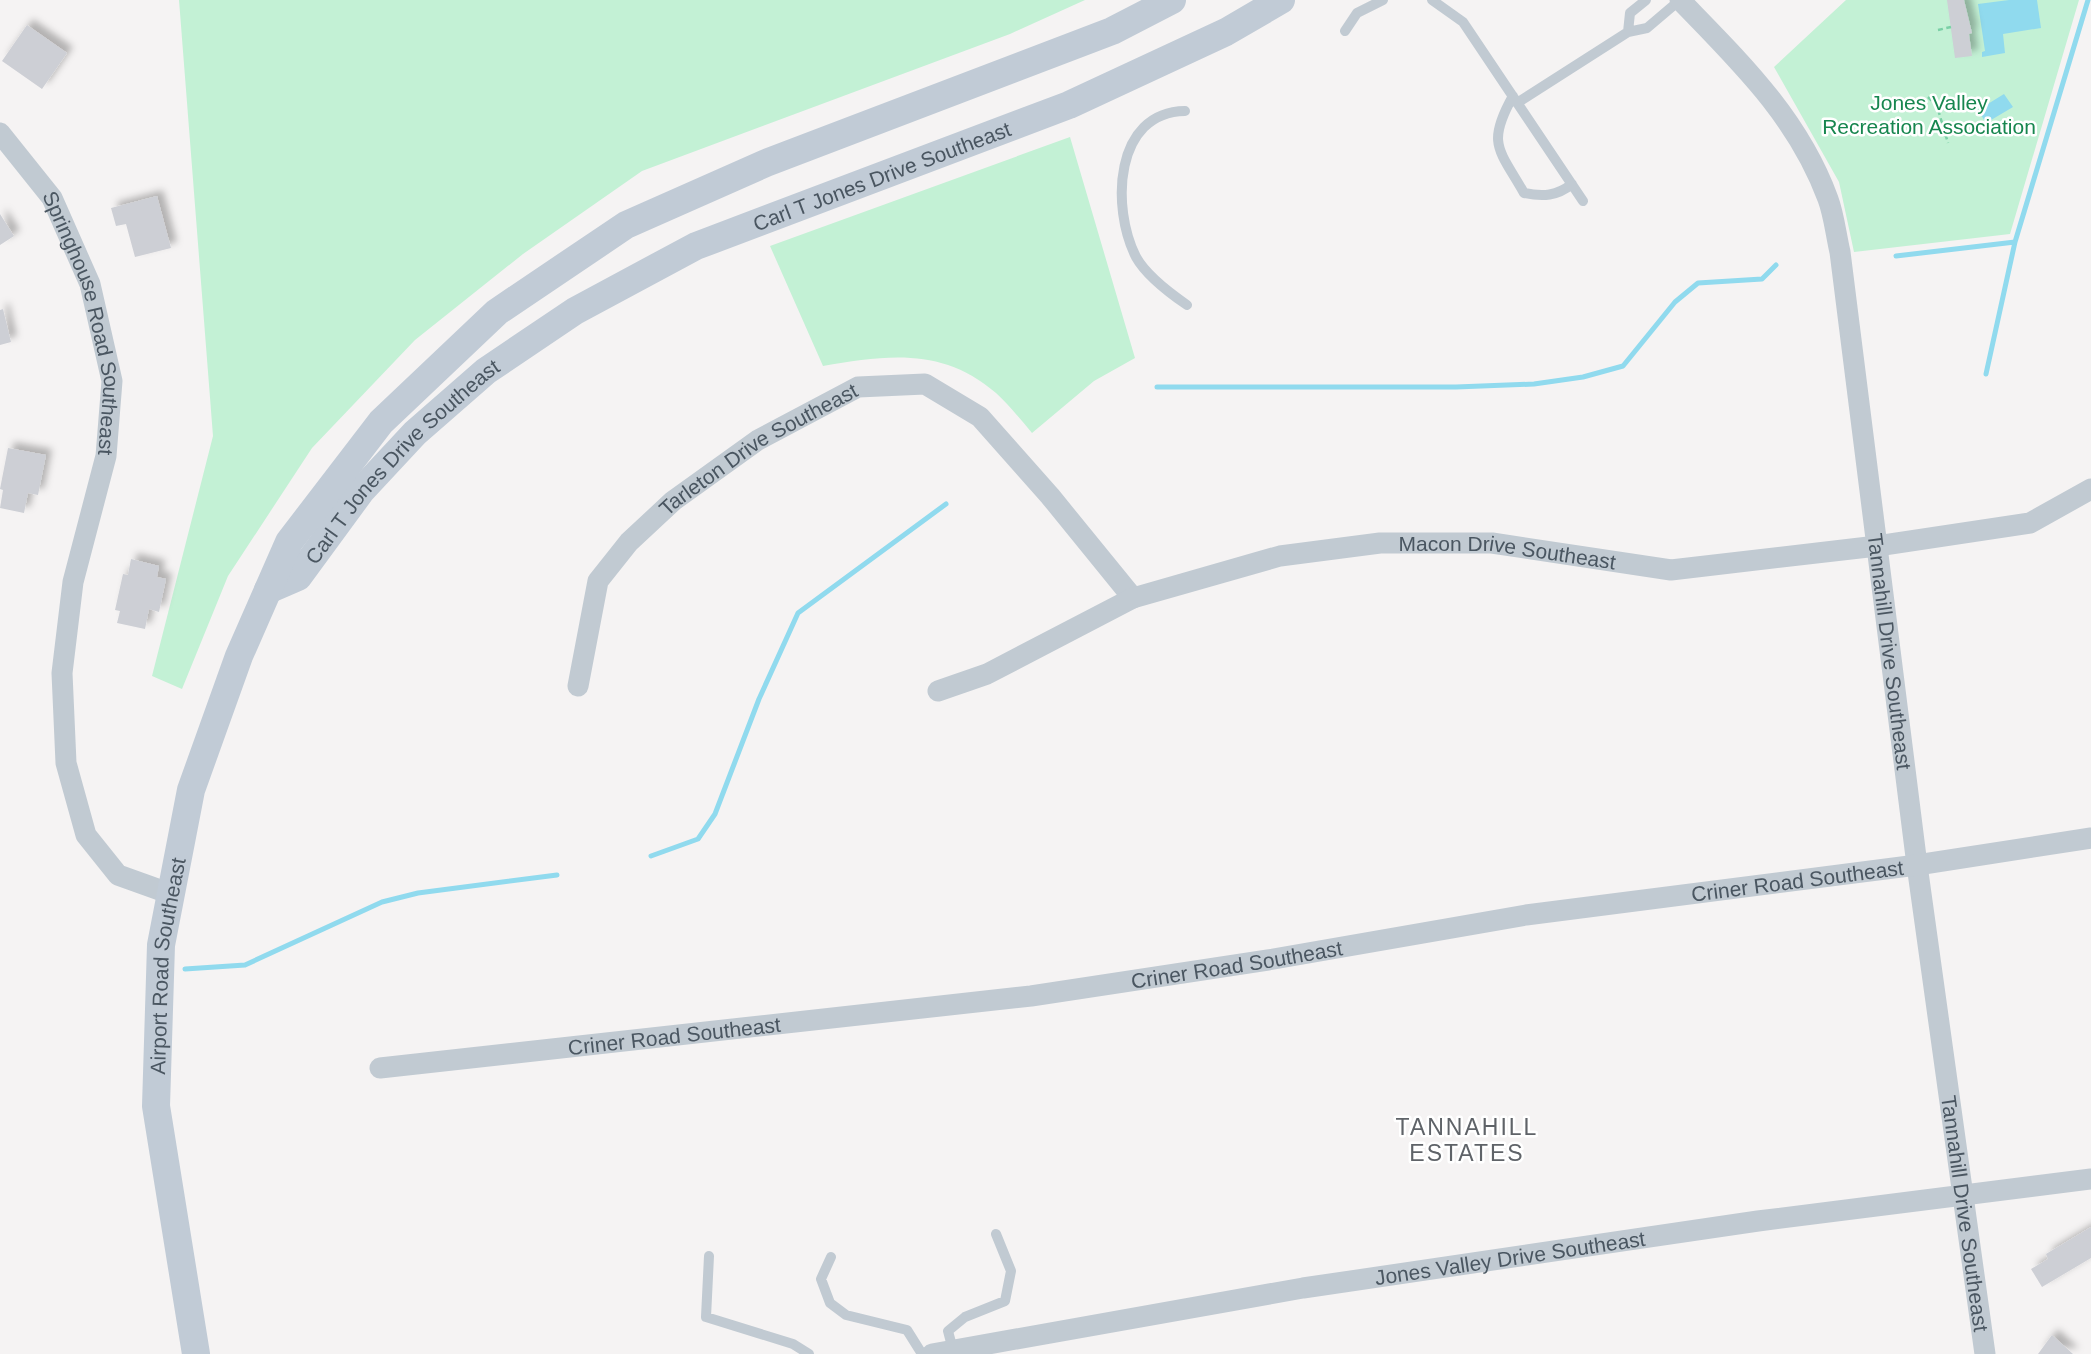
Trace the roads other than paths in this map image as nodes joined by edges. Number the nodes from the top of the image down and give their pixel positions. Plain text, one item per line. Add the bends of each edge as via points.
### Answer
1 (1172, 0) edge
2 (1281, 0) edge
3 (1383, 0) edge
4 (1432, 0) edge
5 (1646, 0) edge
6 (1680, 0) edge
7 (1345, 31) dead end
8 (1628, 32) junction
9 (1515, 99) junction
10 (1185, 111) dead end
11 (0, 133) edge
12 (1572, 184) junction
13 (1583, 201) dead end
14 (1187, 305) dead end
15 (2091, 489) edge
16 (1877, 546) junction
17 (268, 590) junction
18 (1133, 598) junction
19 (578, 686) dead end
20 (937, 691) dead end
21 (2091, 838) edge
22 (1917, 865) junction
23 (171, 894) junction
24 (380, 1068) dead end
25 (2091, 1179) edge
26 (1962, 1195) junction
27 (996, 1234) dead end
28 (709, 1256) dead end
29 (831, 1257) dead end
30 (942, 1352) edge
31 (196, 1354) edge
32 (809, 1354) edge
33 (922, 1354) edge
34 (1985, 1354) edge

1 - 17 main road, Carl T Jones Drive Southeast via 1112,31 766,163 626,225 497,312 381,422 289,542
2 - 17 main road, Carl T Jones Drive Southeast via 1226,32 1069,105 696,246 575,311 486,371 415,433 361,491 299,577
3 - 7 lane via 1357,13
4 - 9 lane via 1464,22
5 - 8 lane via 1630,13
6 - 8 lane via 1647,28
6 - 16 street, Tannahill Drive Southeast via 1780,108 1829,201 1840,252
8 - 9 lane
9 - 12 lane
9 - 12 lane via 1496,133 1497,147 1524,193 1542,197
10 - 14 lane via 1167,111 1140,131 1125,155 1121,204 1137,258
11 - 23 street, Springhouse Road Southeast via 58,211 90,284 112,381 106,456 73,582 62,673 66,763 86,835 118,875
12 - 13 lane
15 - 16 street, Macon Drive Southeast via 2030,523
16 - 18 street, Macon Drive Southeast via 1671,570 1492,543 1380,542 1280,556
16 - 22 street, Tannahill Drive Southeast
17 - 23 main road, Airport Road Southeast via 191,790
18 - 19 street, Tarleton Drive Southeast via 980,417 925,384 858,387 758,440 673,501 629,542 598,581
18 - 20 street, Macon Drive Southeast via 987,674
21 - 22 street, Criner Road Southeast
22 - 24 street, Criner Road Southeast via 1526,915 1031,996
22 - 26 street, Tannahill Drive Southeast
23 - 31 main road, Airport Road Southeast via 161,944 156,1107
25 - 26 street, Jones Valley Drive Southeast
26 - 30 street, Jones Valley Drive Southeast via 1303,1288
26 - 34 street, Tannahill Drive Southeast
27 - 30 lane via 1011,1271 1005,1301 965,1317 948,1331
28 - 32 lane via 706,1317 793,1344
29 - 33 lane via 821,1279 830,1303 846,1315 907,1330

